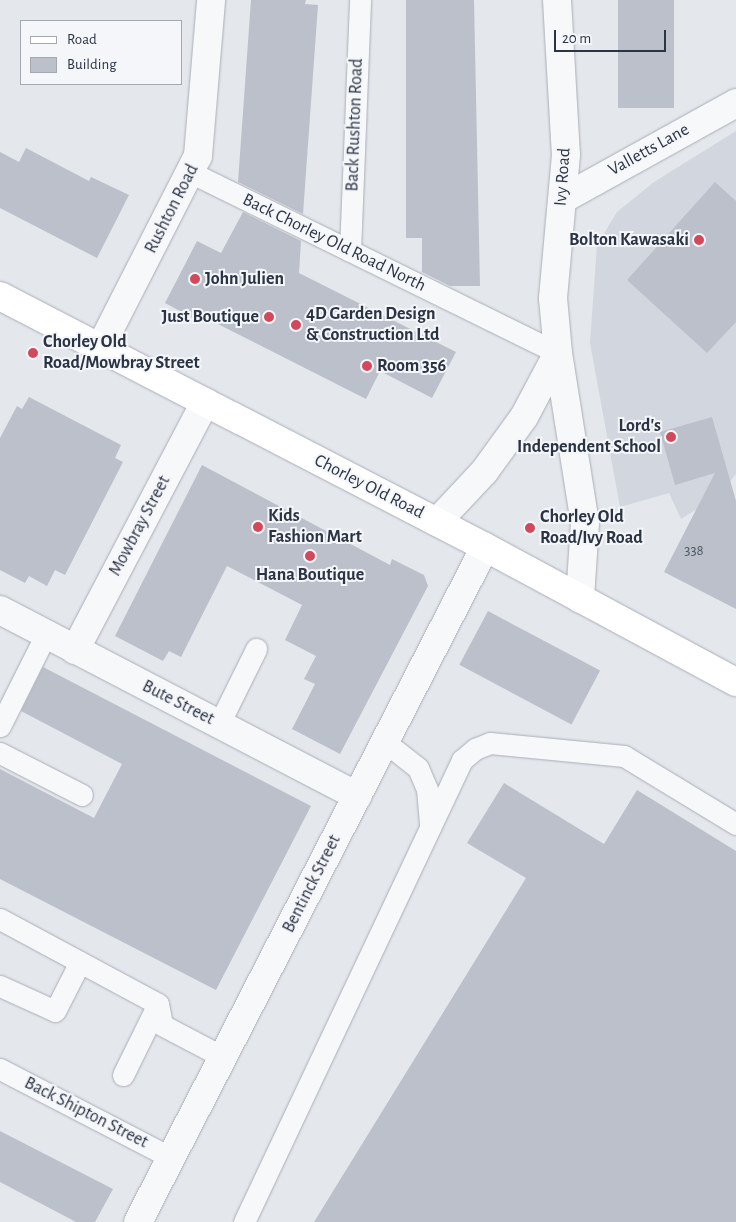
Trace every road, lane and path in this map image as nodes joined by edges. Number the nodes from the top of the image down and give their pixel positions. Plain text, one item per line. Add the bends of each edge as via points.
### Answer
1 (360, 0) edge
2 (557, 0) edge
3 (203, 3) edge
4 (736, 103) edge
5 (192, 174) junction
6 (563, 199) junction
7 (350, 251) junction
8 (0, 296) edge
9 (100, 348) junction
10 (558, 354) junction
11 (205, 402) junction
12 (438, 522) junction
13 (485, 546) junction
14 (580, 599) junction
15 (2, 617) edge
16 (46, 634) junction
17 (256, 649) dead end
18 (75, 650) junction
19 (736, 682) edge
20 (219, 724) junction
21 (0, 726) edge
22 (385, 742) junction
23 (0, 753) edge
24 (82, 795) dead end
25 (357, 796) junction
26 (736, 824) edge
27 (430, 828) junction
28 (0, 919) edge
29 (80, 962) junction
30 (0, 986) edge
31 (158, 1004) junction
32 (223, 1057) junction
33 (0, 1069) edge
34 (123, 1075) dead end
35 (172, 1158) junction
36 (138, 1222) edge
37 (244, 1222) edge

1 - 7 lane, Back Rushton Road
2 - 6 street, Ivy Road via 566,147
3 - 5 street, Rushton Road via 201,136
4 - 6 street, Valletts Lane
5 - 7 lane, Back Chorley Old Road North
5 - 9 street, Rushton Road
6 - 10 street, Ivy Road via 553,276
7 - 10 lane, Back Chorley Old Road North
8 - 9 main road, Chorley Old Road
9 - 11 main road, Chorley Old Road
10 - 12 street via 524,416 484,472
10 - 14 street, Ivy Road via 585,523
11 - 12 main road, Chorley Old Road
11 - 18 street, Mowbray Street
12 - 13 main road, Chorley Old Road
13 - 14 main road, Chorley Old Road
13 - 22 street, Bentinck Street
14 - 19 main road, Chorley Old Road
15 - 16 street, Bute Street
16 - 18 street, Bute Street
16 - 21 lane
17 - 20 lane
18 - 20 street, Bute Street
20 - 25 street, Bute Street
22 - 25 street, Bentinck Street
22 - 27 lane via 418,768 427,789
23 - 24 lane
25 - 32 street, Bentinck Street
26 - 27 lane via 624,756 490,743 475,749 462,760
27 - 37 lane
28 - 29 lane
29 - 30 lane via 55,1011
29 - 31 lane
31 - 32 lane via 162,1025
31 - 34 lane
32 - 35 street, Bentinck Street
33 - 35 lane, Back Shipton Street
35 - 36 street, Bentinck Street

